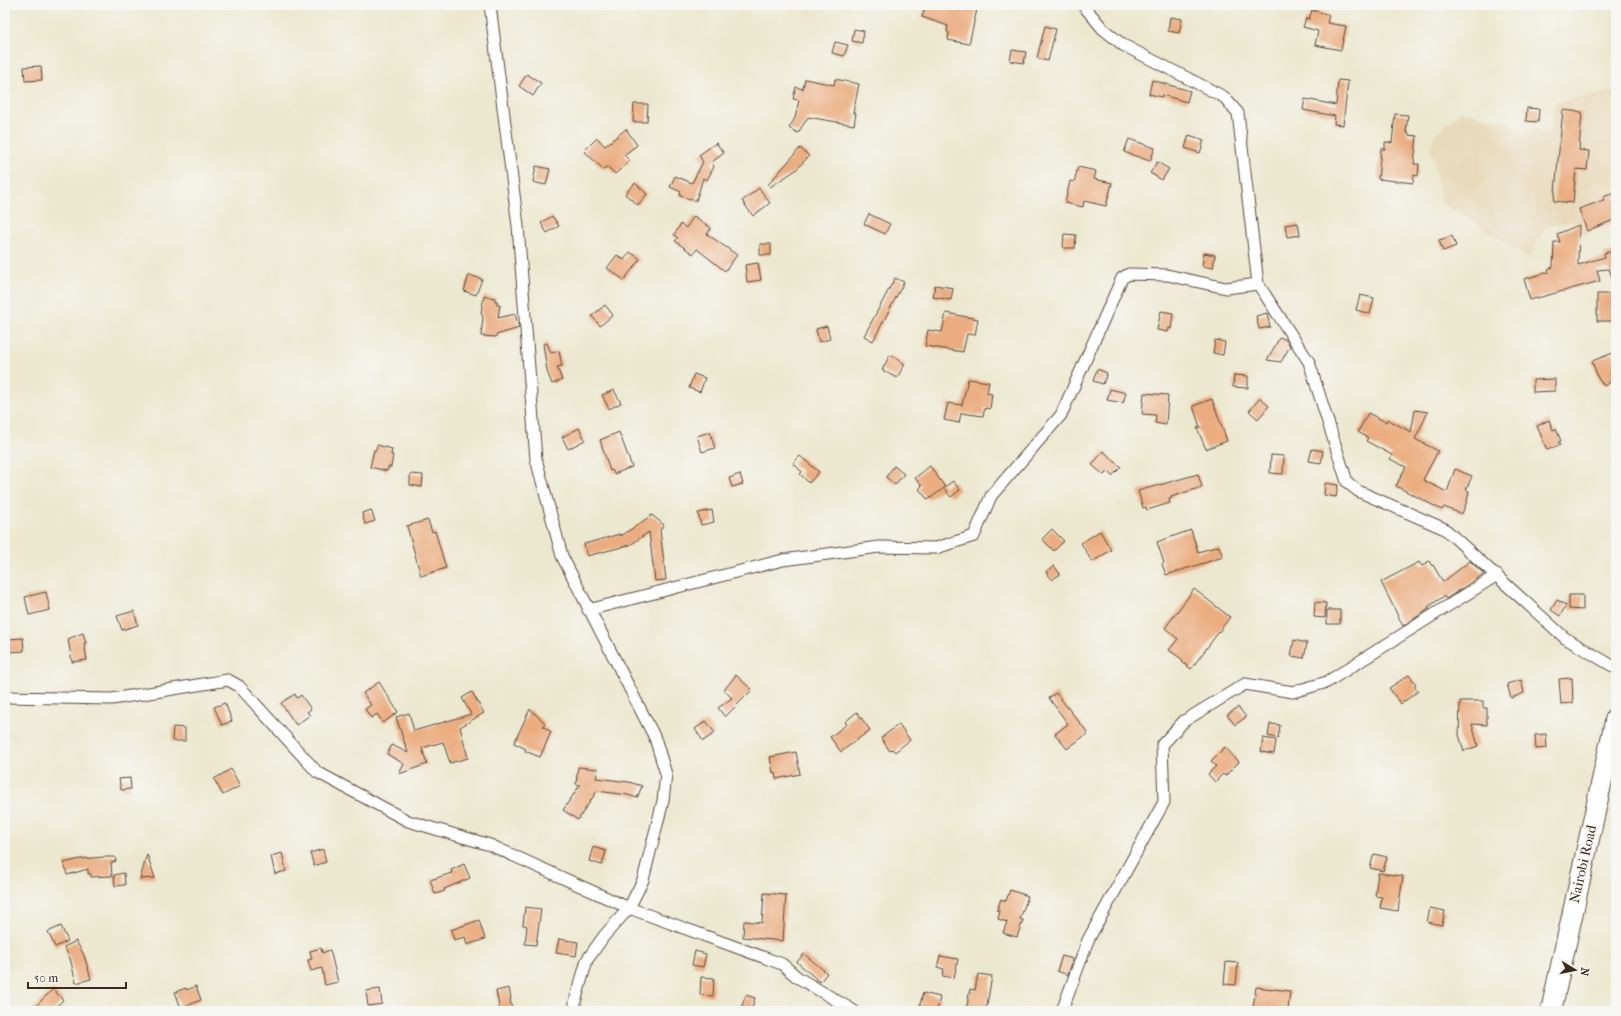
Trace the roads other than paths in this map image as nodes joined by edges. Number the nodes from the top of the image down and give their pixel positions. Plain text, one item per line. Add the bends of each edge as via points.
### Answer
1 (490, 5) edge
2 (1083, 5) edge
3 (1258, 284) junction
4 (1497, 575) junction
5 (588, 610) junction
6 (1616, 668) edge
7 (5, 697) edge
8 (1616, 717) edge
9 (629, 908) junction
10 (575, 1011) edge
11 (854, 1011) edge
12 (1062, 1011) edge
13 (1551, 1011) edge

1 - 5 street via 518,226 536,459 562,556
2 - 3 street via 1102,30 1124,45 1224,97 1238,113
3 - 4 street via 1308,362 1347,482 1358,491 1445,529
3 - 5 street via 1226,288 1168,275 1129,274 1122,278 1061,415 991,496 974,536 936,548 879,546 783,560
4 - 6 street via 1564,638
4 - 12 street via 1327,682 1293,692 1245,684 1184,721 1162,746 1164,802 1088,940
5 - 9 street via 655,738 666,774 663,801 644,880
7 - 9 street via 112,699 228,680 239,686 317,772 408,822 490,845
8 - 13 highway, Nairobi Road
9 - 10 street via 587,960 575,1002
9 - 11 street via 782,964

